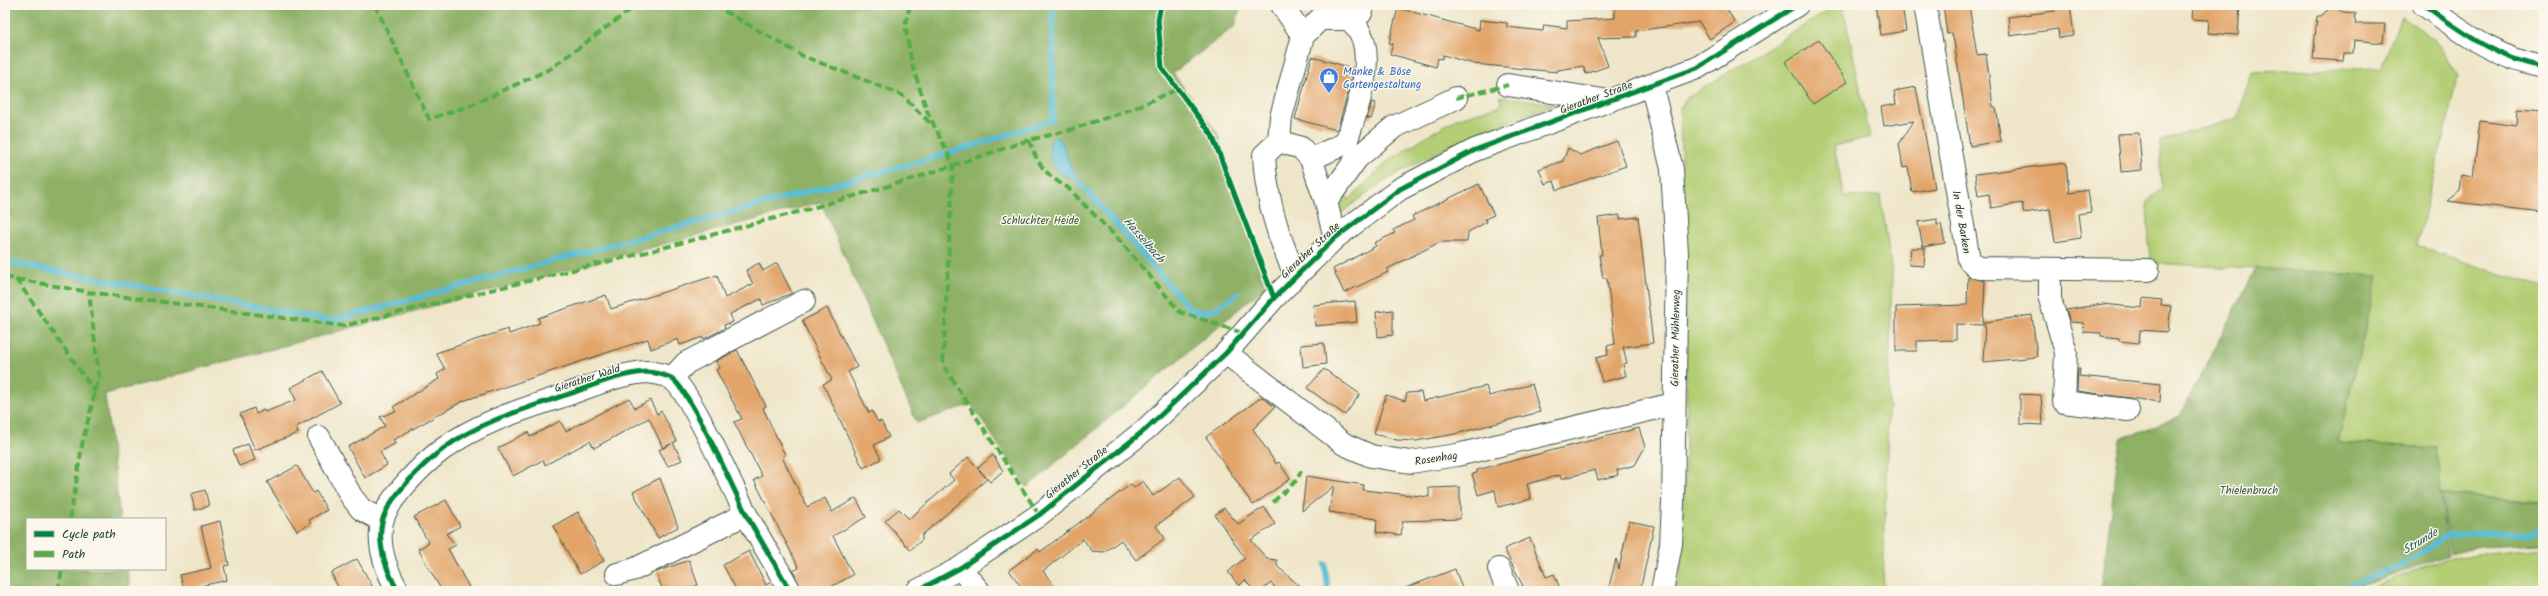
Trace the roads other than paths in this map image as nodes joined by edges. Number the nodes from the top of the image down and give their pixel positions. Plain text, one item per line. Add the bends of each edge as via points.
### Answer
1 (1282, 5) edge
2 (1797, 5) edge
3 (1925, 5) edge
4 (2424, 5) edge
5 (1356, 12) edge
6 (1303, 36) junction
7 (2543, 67) edge
8 (1508, 85) dead end
9 (1652, 87) junction
10 (1456, 98) dead end
11 (1612, 102) junction
12 (1279, 141) junction
13 (1311, 159) junction
14 (1326, 202) junction
15 (1335, 238) junction
16 (2050, 269) junction
17 (2148, 270) dead end
18 (1296, 276) junction
19 (804, 301) dead end
20 (1226, 353) junction
21 (672, 378) junction
22 (1674, 404) junction
23 (2128, 410) dead end
24 (319, 437) dead end
25 (746, 514) junction
26 (382, 521) junction
27 (960, 568) junction
28 (1500, 569) dead end
29 (617, 574) dead end
30 (398, 591) edge
31 (790, 591) edge
32 (917, 591) edge
33 (979, 591) edge
34 (1508, 591) edge
35 (1662, 591) edge

1 - 6 street
2 - 9 street, Gierather Straße via 1697,68
3 - 16 street, In der Barken via 1969,260 1978,268
4 - 7 street via 2480,45 2517,62
5 - 6 street via 1320,19
5 - 13 street via 1366,58 1366,71 1346,143
6 - 12 street via 1281,117
8 - 11 street, Gierather Straße
9 - 11 street, Gierather Straße
9 - 22 street, Gierather Mühlenweg via 1672,169 1677,253
10 - 14 street via 1394,126 1357,158
11 - 15 street, Gierather Straße via 1475,150 1400,189
12 - 13 street via 1301,148
12 - 18 street via 1264,154 1266,181 1276,224
13 - 14 street, Gierather Straße
14 - 15 street, Gierather Straße
15 - 18 street, Gierather Straße
16 - 17 street, In der Barken
16 - 23 street via 2050,299 2066,352 2064,402
18 - 20 street, Gierather Straße
19 - 21 street via 686,363
20 - 22 street, Rosenhag via 1344,444 1371,456 1410,462 1457,455
20 - 27 street, Gierather Straße via 1135,438 1039,515
21 - 25 street via 686,396
21 - 26 street, Gierather Wald via 647,372 616,377 475,429 442,449 410,481 391,504
22 - 35 street, Gierather Mühlenweg via 1671,544
24 - 26 street via 351,496 361,509
25 - 29 street via 635,569
25 - 31 street
26 - 30 street, Gierather Wald via 381,545 388,575
27 - 32 street, Gierather Straße
27 - 33 street
28 - 34 street

